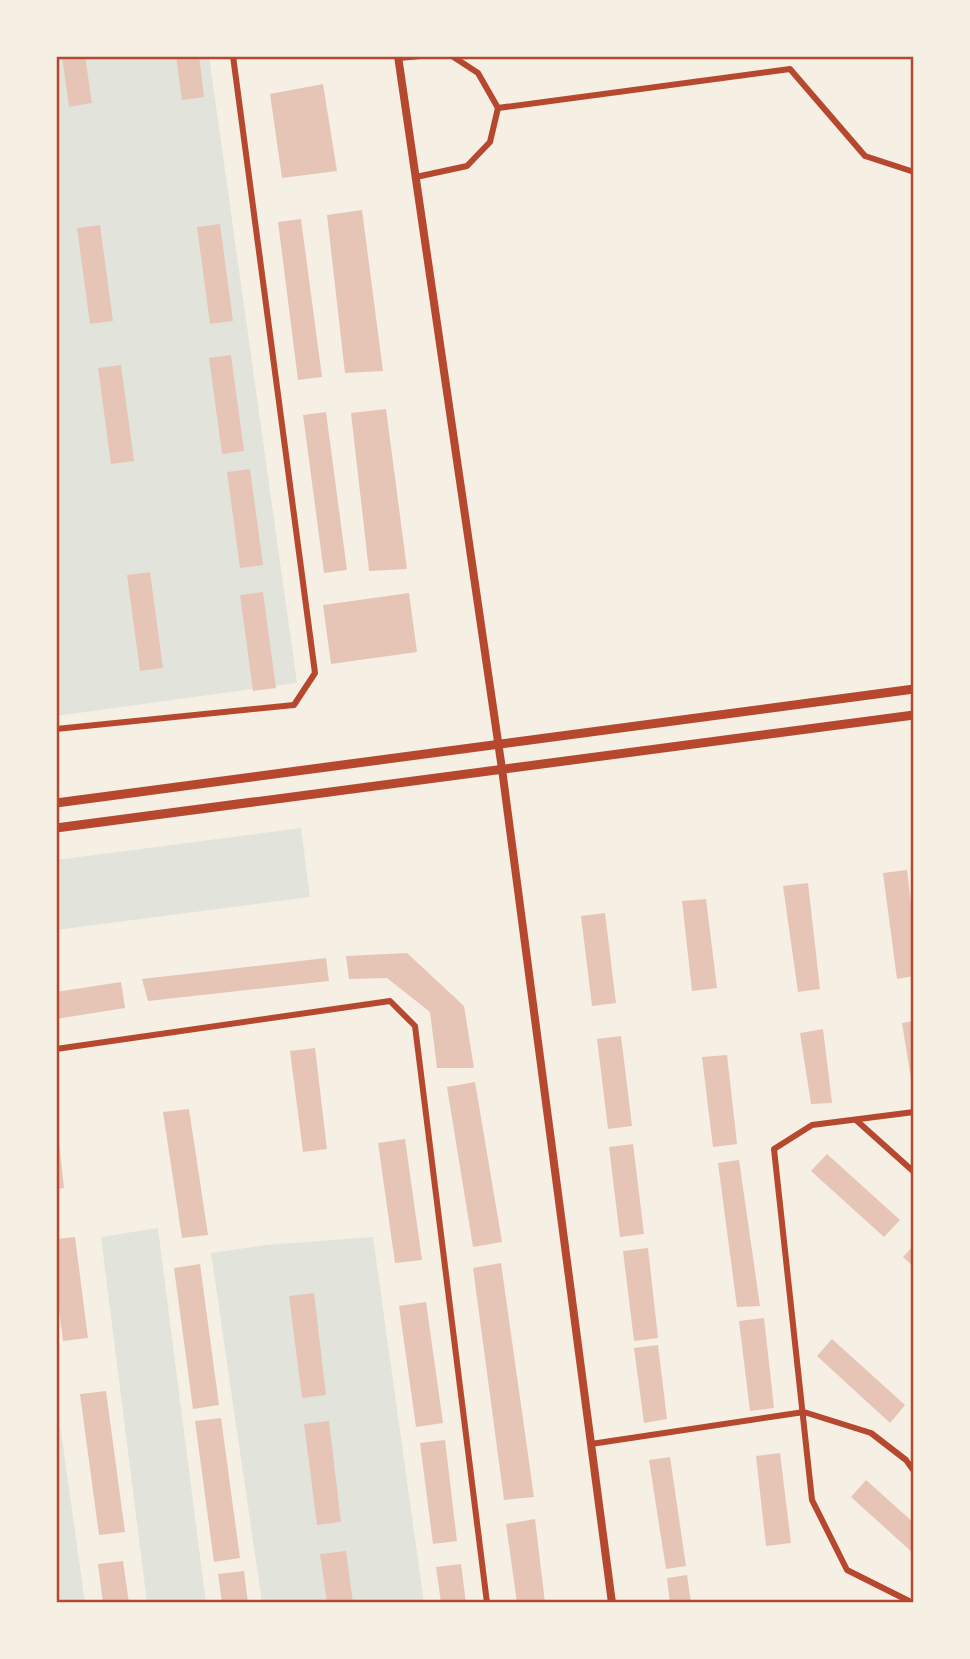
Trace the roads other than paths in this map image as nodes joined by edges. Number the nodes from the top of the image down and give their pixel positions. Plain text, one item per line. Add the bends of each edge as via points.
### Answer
1 (233, 56) edge
2 (421, 56) edge
3 (452, 56) edge
4 (398, 57) edge
5 (498, 108) junction
6 (914, 172) edge
7 (416, 177) junction
8 (914, 689) edge
9 (914, 715) edge
10 (56, 729) edge
11 (499, 745) junction
12 (502, 769) junction
13 (56, 803) edge
14 (56, 828) edge
15 (56, 1049) edge
16 (914, 1112) edge
17 (856, 1120) junction
18 (914, 1172) edge
19 (804, 1412) junction
20 (591, 1444) junction
21 (914, 1471) edge
22 (487, 1603) edge
23 (612, 1603) edge
24 (913, 1603) edge

1 - 10 street via 315,673 294,705
2 - 4 street
3 - 5 street via 478,73
4 - 7 street
5 - 6 street via 790,69 865,156
5 - 7 street via 490,142 467,166
7 - 11 street
8 - 11 main road
9 - 12 main road
11 - 12 street
11 - 13 main road
12 - 14 main road
12 - 20 street
15 - 22 street via 390,1002 415,1026
16 - 17 street
17 - 18 street
17 - 19 street via 812,1125 774,1149
19 - 20 street
19 - 21 street via 871,1433
19 - 24 street via 812,1500 847,1570
20 - 23 street

